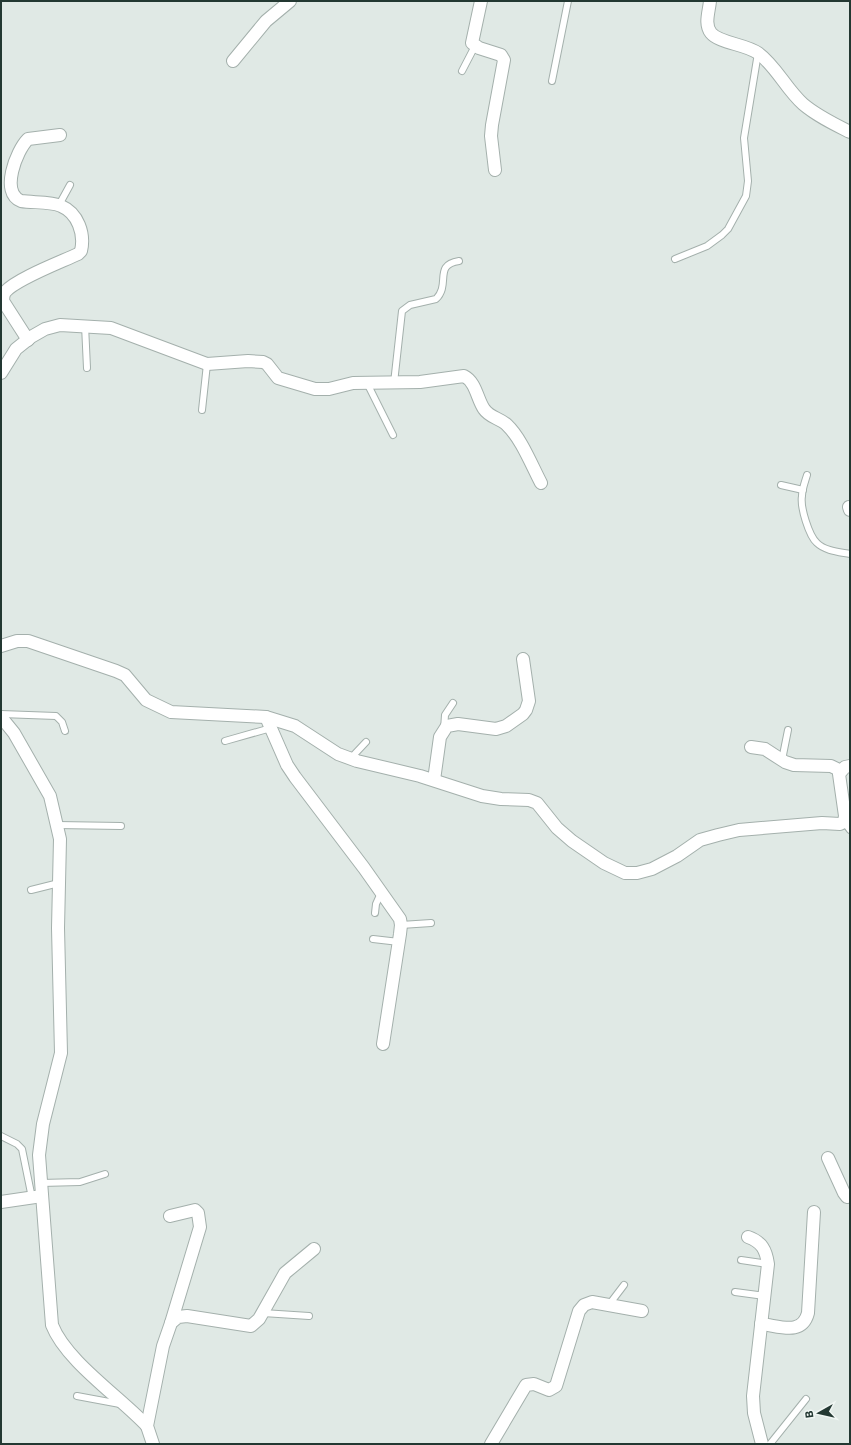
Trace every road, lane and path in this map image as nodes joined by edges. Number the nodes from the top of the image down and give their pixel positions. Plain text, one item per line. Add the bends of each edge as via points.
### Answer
1 (290, 1) edge
2 (481, 1) edge
3 (568, 1) edge
4 (710, 1) edge
5 (475, 46) junction
6 (758, 53) junction
7 (233, 61) dead end
8 (462, 71) dead end
9 (552, 81) dead end
10 (850, 132) edge
11 (60, 135) dead end
12 (494, 170) dead end
13 (70, 185) dead end
14 (59, 206) junction
15 (675, 259) dead end
16 (459, 262) dead end
17 (2, 300) edge
18 (84, 325) junction
19 (28, 340) junction
20 (206, 364) junction
21 (87, 368) dead end
22 (1, 372) edge
23 (367, 383) junction
24 (394, 383) junction
25 (202, 410) dead end
26 (394, 435) dead end
27 (807, 475) dead end
28 (541, 483) dead end
29 (781, 485) dead end
30 (803, 490) junction
31 (850, 554) edge
32 (1, 646) edge
33 (523, 659) dead end
34 (453, 703) dead end
35 (1, 715) edge
36 (266, 716) junction
37 (271, 728) junction
38 (444, 729) junction
39 (788, 730) dead end
40 (65, 731) dead end
41 (225, 741) dead end
42 (366, 742) dead end
43 (751, 747) dead end
44 (350, 759) junction
45 (782, 760) junction
46 (845, 768) edge
47 (434, 780) junction
48 (57, 825) junction
49 (120, 826) dead end
50 (847, 826) edge
51 (59, 883) junction
52 (31, 890) dead end
53 (381, 893) junction
54 (375, 914) dead end
55 (431, 923) dead end
56 (402, 925) junction
57 (373, 939) dead end
58 (399, 942) junction
59 (383, 1044) dead end
60 (1, 1136) edge
61 (828, 1158) dead end
62 (105, 1174) dead end
63 (41, 1183) junction
64 (850, 1196) edge
65 (37, 1197) junction
66 (1, 1202) edge
67 (814, 1212) dead end
68 (170, 1216) dead end
69 (748, 1237) dead end
70 (314, 1249) dead end
71 (741, 1260) dead end
72 (768, 1264) junction
73 (624, 1285) dead end
74 (735, 1292) dead end
75 (764, 1296) junction
76 (608, 1306) junction
77 (642, 1311) dead end
78 (263, 1313) junction
79 (309, 1316) dead end
80 (171, 1323) junction
81 (761, 1324) junction
82 (77, 1396) dead end
83 (806, 1399) dead end
84 (126, 1405) junction
85 (147, 1426) junction
86 (153, 1444) edge
87 (491, 1444) edge
88 (762, 1444) edge
89 (770, 1444) edge

1 - 7 street via 266,21
2 - 5 street via 472,41
3 - 9 lane
4 - 6 street via 706,23 711,33 719,39 751,48
5 - 8 lane
5 - 12 street via 498,53 503,58 491,136
6 - 10 street via 769,62 803,104
6 - 15 lane via 744,138 748,181 746,196 722,236 707,246
11 - 14 street via 28,139 13,166 8,184 11,194 17,200
13 - 14 lane
14 - 17 street via 79,222 82,251 11,287
16 - 24 lane via 450,262 445,266 443,288 436,299 410,305 402,311
17 - 19 street
18 - 19 street via 60,325 45,329
18 - 20 street via 111,328
18 - 21 lane
19 - 22 street via 16,349
20 - 23 street via 263,362 278,378 315,389
20 - 25 lane
23 - 24 street
23 - 26 lane
24 - 28 street via 464,376 470,379 488,415 506,423
27 - 30 lane
29 - 30 lane
30 - 31 lane via 802,505 812,538 828,549
32 - 36 street via 18,640 28,641 116,671 125,675 146,700 171,712
33 - 38 street via 529,701 523,714 506,726 496,729 458,724
34 - 38 lane via 445,715
35 - 40 lane via 56,716 62,722
35 - 48 street via 50,796
36 - 37 street
36 - 44 street via 295,726
37 - 41 lane
37 - 53 street via 295,777
38 - 47 street via 440,737
39 - 45 lane
42 - 44 lane
43 - 45 street via 765,749
44 - 47 street
45 - 46 street via 806,766
46 - 50 street via 839,782
47 - 50 street via 482,796 523,799 537,803 557,828 572,841 604,863 625,873 652,869 700,840 739,830 822,823
48 - 49 lane
48 - 51 street via 60,839
51 - 52 lane
51 - 63 street via 62,1053 39,1141
53 - 54 lane
53 - 56 street
55 - 56 lane
56 - 58 street
57 - 58 lane
58 - 59 street
60 - 65 lane via 22,1149
61 - 64 street via 844,1194
62 - 63 lane via 80,1182
63 - 65 street
65 - 66 street
65 - 84 street via 52,1325 56,1334 95,1378
67 - 81 street via 806,1320 795,1328
68 - 80 street via 195,1210 200,1219
69 - 72 street via 756,1240 765,1250
70 - 78 street via 285,1273
71 - 72 lane
72 - 75 street
73 - 76 lane
74 - 75 lane
75 - 81 street
76 - 77 street
76 - 87 street via 589,1302 580,1308 556,1386 549,1390 534,1384 526,1385
78 - 79 lane
78 - 80 street via 251,1326 187,1316 178,1317
80 - 85 street via 163,1346
81 - 88 street via 753,1396 754,1414
82 - 84 lane
83 - 89 lane
84 - 85 street
85 - 86 street

